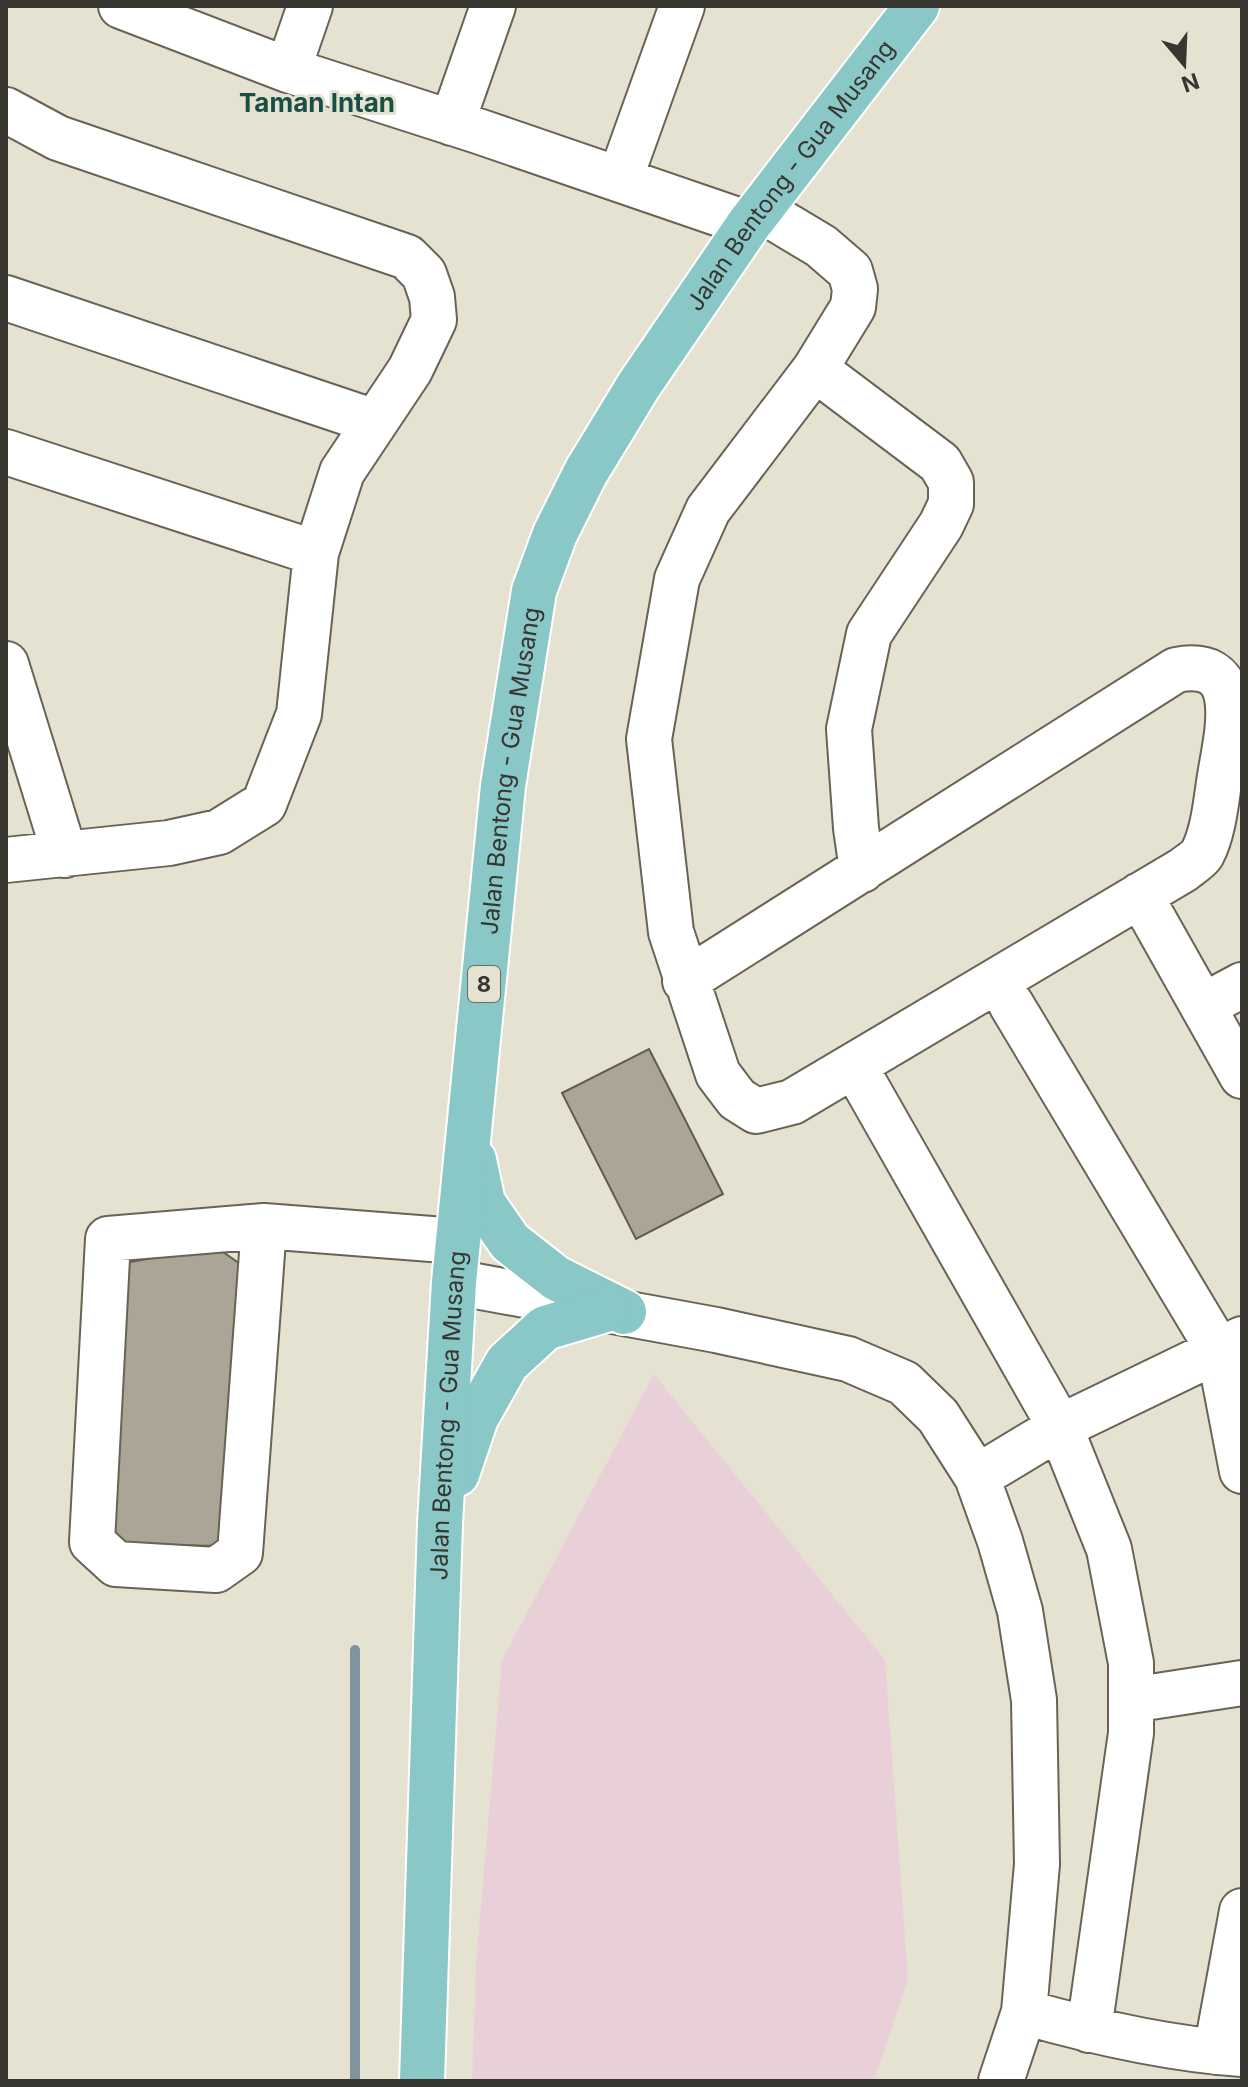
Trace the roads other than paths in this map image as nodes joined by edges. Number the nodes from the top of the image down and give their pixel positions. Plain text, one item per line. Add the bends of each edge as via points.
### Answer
1 (121, 6) edge
2 (310, 6) edge
3 (493, 6) edge
4 (682, 6) edge
5 (917, 6) edge
6 (288, 70) junction
7 (6, 110) edge
8 (452, 123) junction
9 (620, 179) junction
10 (755, 217) junction
11 (6, 298) edge
12 (815, 369) junction
13 (375, 422) junction
14 (6, 452) edge
15 (316, 553) junction
16 (6, 664) edge
17 (65, 855) junction
18 (6, 860) edge
19 (862, 870) junction
20 (1147, 908) junction
21 (685, 981) junction
22 (1242, 985) edge
23 (1011, 1004) junction
24 (1203, 1006) junction
25 (1242, 1076) edge
26 (860, 1077) junction
27 (470, 1138) junction
28 (264, 1226) junction
29 (456, 1262) junction
30 (616, 1310) junction
31 (1231, 1345) edge
32 (1060, 1427) junction
33 (1242, 1471) edge
34 (977, 1477) junction
35 (440, 1523) junction
36 (1242, 1683) edge
37 (1131, 1700) junction
38 (1242, 1911) edge
39 (1024, 2012) junction
40 (1089, 2030) junction
41 (1229, 2053) edge
42 (422, 2081) edge
43 (1001, 2081) edge

1 - 6 street
2 - 6 street
3 - 8 street
4 - 9 street
5 - 10 main road, Jalan Bentong - Gua Musang / 8
6 - 8 street
7 - 13 street via 58,138 407,257 424,274 434,320 410,370
8 - 9 street
9 - 10 street
10 - 12 street via 821,246 850,271 853,307
10 - 27 main road, Jalan Bentong - Gua Musang / 8 via 586,472 534,591 503,786
11 - 13 street
12 - 19 street via 940,463 951,482 951,504 941,525 869,634 849,729
12 - 21 street via 708,510 677,579 649,739 671,932
13 - 15 street via 342,472
14 - 15 street
15 - 17 street via 299,714 264,804 219,832
16 - 17 street
17 - 18 street
19 - 20 street via 1176,670 1196,666 1214,673 1225,687 1230,718 1211,829 1201,856
19 - 21 street
20 - 23 street
20 - 24 street
20 - 26 street
21 - 26 street via 718,1074 737,1099 756,1111
22 - 24 street
23 - 26 street
23 - 31 street
24 - 25 street
26 - 32 street
27 - 29 main road, Jalan Bentong - Gua Musang / 8
27 - 30 main road via 483,1203 510,1242 556,1278
28 - 28 street via 108,1239 92,1542 116,1564 216,1570 240,1553
28 - 29 street
29 - 30 street
29 - 35 main road, Jalan Bentong - Gua Musang / 8
30 - 34 street via 848,1359 904,1383 938,1416
30 - 35 main road via 545,1328 507,1363 476,1418
31 - 32 street
31 - 33 street
32 - 34 street
32 - 37 street via 1109,1549 1131,1663
34 - 39 street via 1020,1611 1034,1700 1037,1864
35 - 42 main road, Jalan Bentong - Gua Musang / 8
36 - 37 street
37 - 40 street via 1131,1733
38 - 41 street
39 - 40 street
39 - 43 street
40 - 41 street

